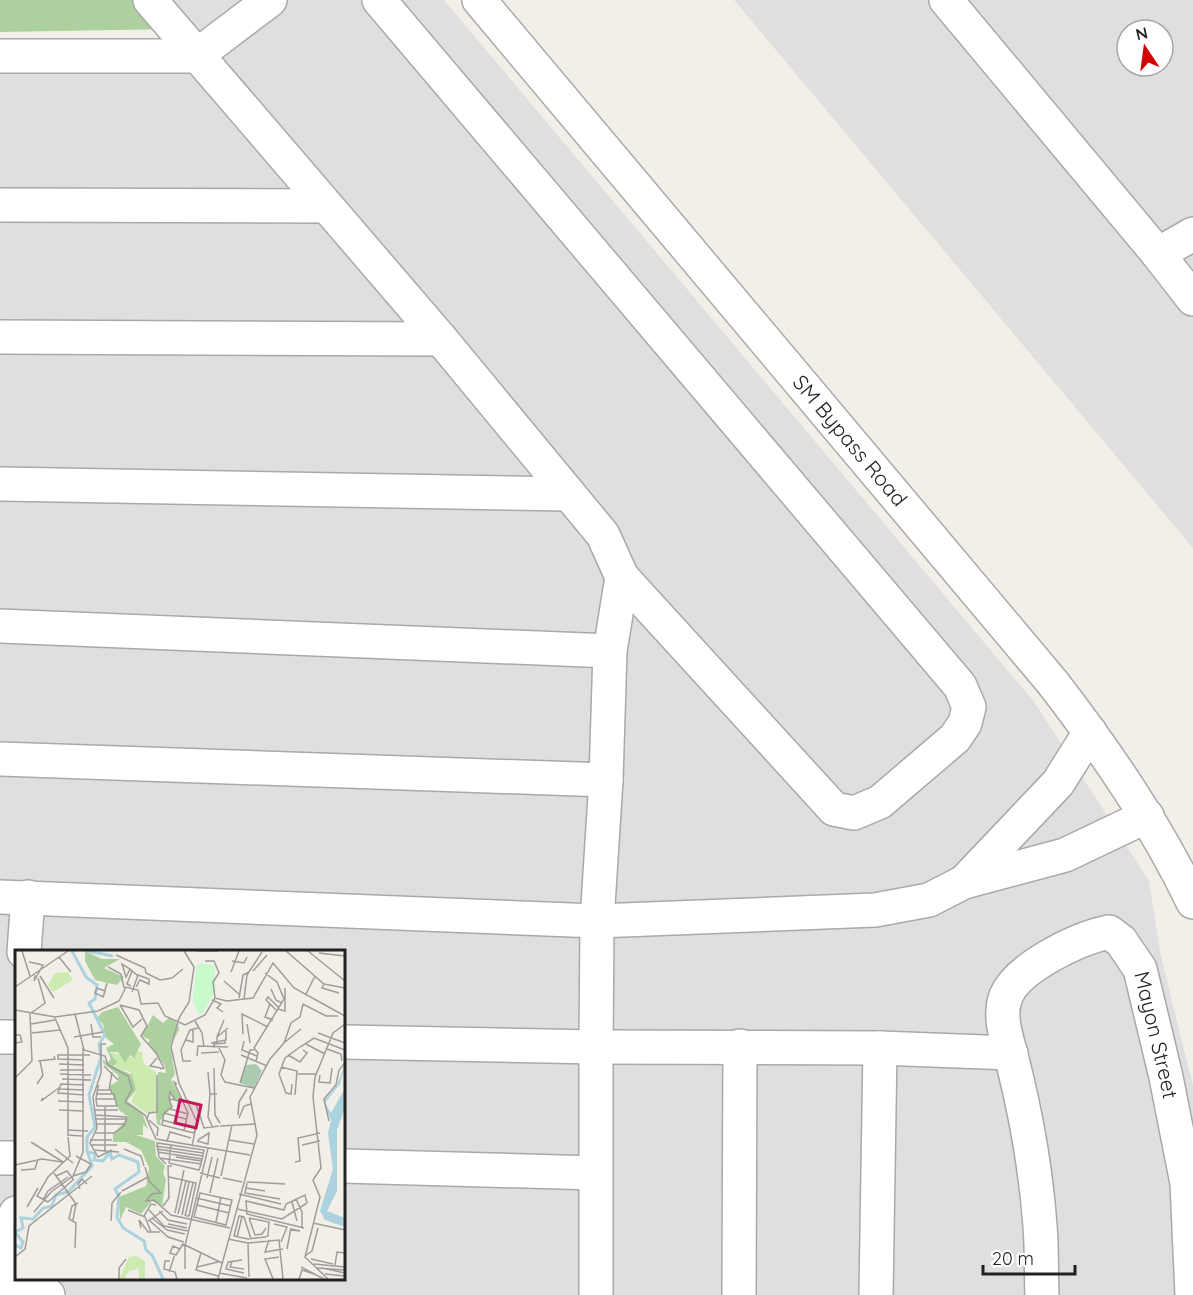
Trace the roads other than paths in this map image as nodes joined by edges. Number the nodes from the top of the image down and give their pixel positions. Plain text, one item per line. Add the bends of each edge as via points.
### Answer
1 (150, 0) edge
2 (270, 0) edge
3 (379, 0) edge
4 (479, 0) edge
5 (946, 0) edge
6 (0, 56) edge
7 (196, 56) junction
8 (0, 205) edge
9 (325, 206) junction
10 (1193, 234) edge
11 (1158, 254) junction
12 (1193, 299) edge
13 (0, 337) edge
14 (441, 339) junction
15 (0, 484) edge
16 (569, 494) junction
17 (622, 577) junction
18 (0, 626) edge
19 (610, 651) junction
20 (1090, 732) junction
21 (0, 759) edge
22 (606, 780) junction
23 (1147, 816) junction
24 (964, 882) junction
25 (14, 897) edge
26 (1193, 902) edge
27 (597, 921) junction
28 (24, 950) edge
29 (345, 1042) edge
30 (740, 1046) junction
31 (596, 1047) junction
32 (880, 1048) junction
33 (1011, 1053) junction
34 (345, 1166) edge
35 (595, 1173) junction
36 (15, 1220) edge
37 (5, 1294) edge
38 (48, 1295) edge
39 (597, 1295) edge
40 (739, 1295) edge
41 (876, 1295) edge
42 (1042, 1295) edge
43 (1192, 1295) edge

1 - 7 street
2 - 7 street
3 - 17 street via 960,686 969,707 965,723 955,738 880,802 854,813 834,809
4 - 20 street, SM Bypass Road
5 - 11 street
6 - 7 street
7 - 9 street
8 - 9 street
9 - 14 street
10 - 11 street
11 - 12 street
13 - 14 street
14 - 16 street
15 - 16 street
16 - 17 street via 603,535
17 - 19 street
18 - 19 street
19 - 22 street
20 - 23 street, SM Bypass Road
20 - 24 street via 1058,783
21 - 22 street
22 - 27 street
23 - 24 street via 1065,855
23 - 26 street, SM Bypass Road
24 - 27 street via 929,900 875,910
25 - 27 street
25 - 28 street
27 - 31 street
29 - 31 street
30 - 31 street
30 - 32 street
30 - 40 street
31 - 35 street
32 - 33 street
32 - 41 street
33 - 42 street via 1033,1163
33 - 43 street, Mayon Street via 1002,1016 1006,995 1023,975 1061,949 1094,935 1109,932 1121,941 1140,969 1166,1077 1187,1183
34 - 35 street
35 - 39 street
36 - 37 street
37 - 38 street

